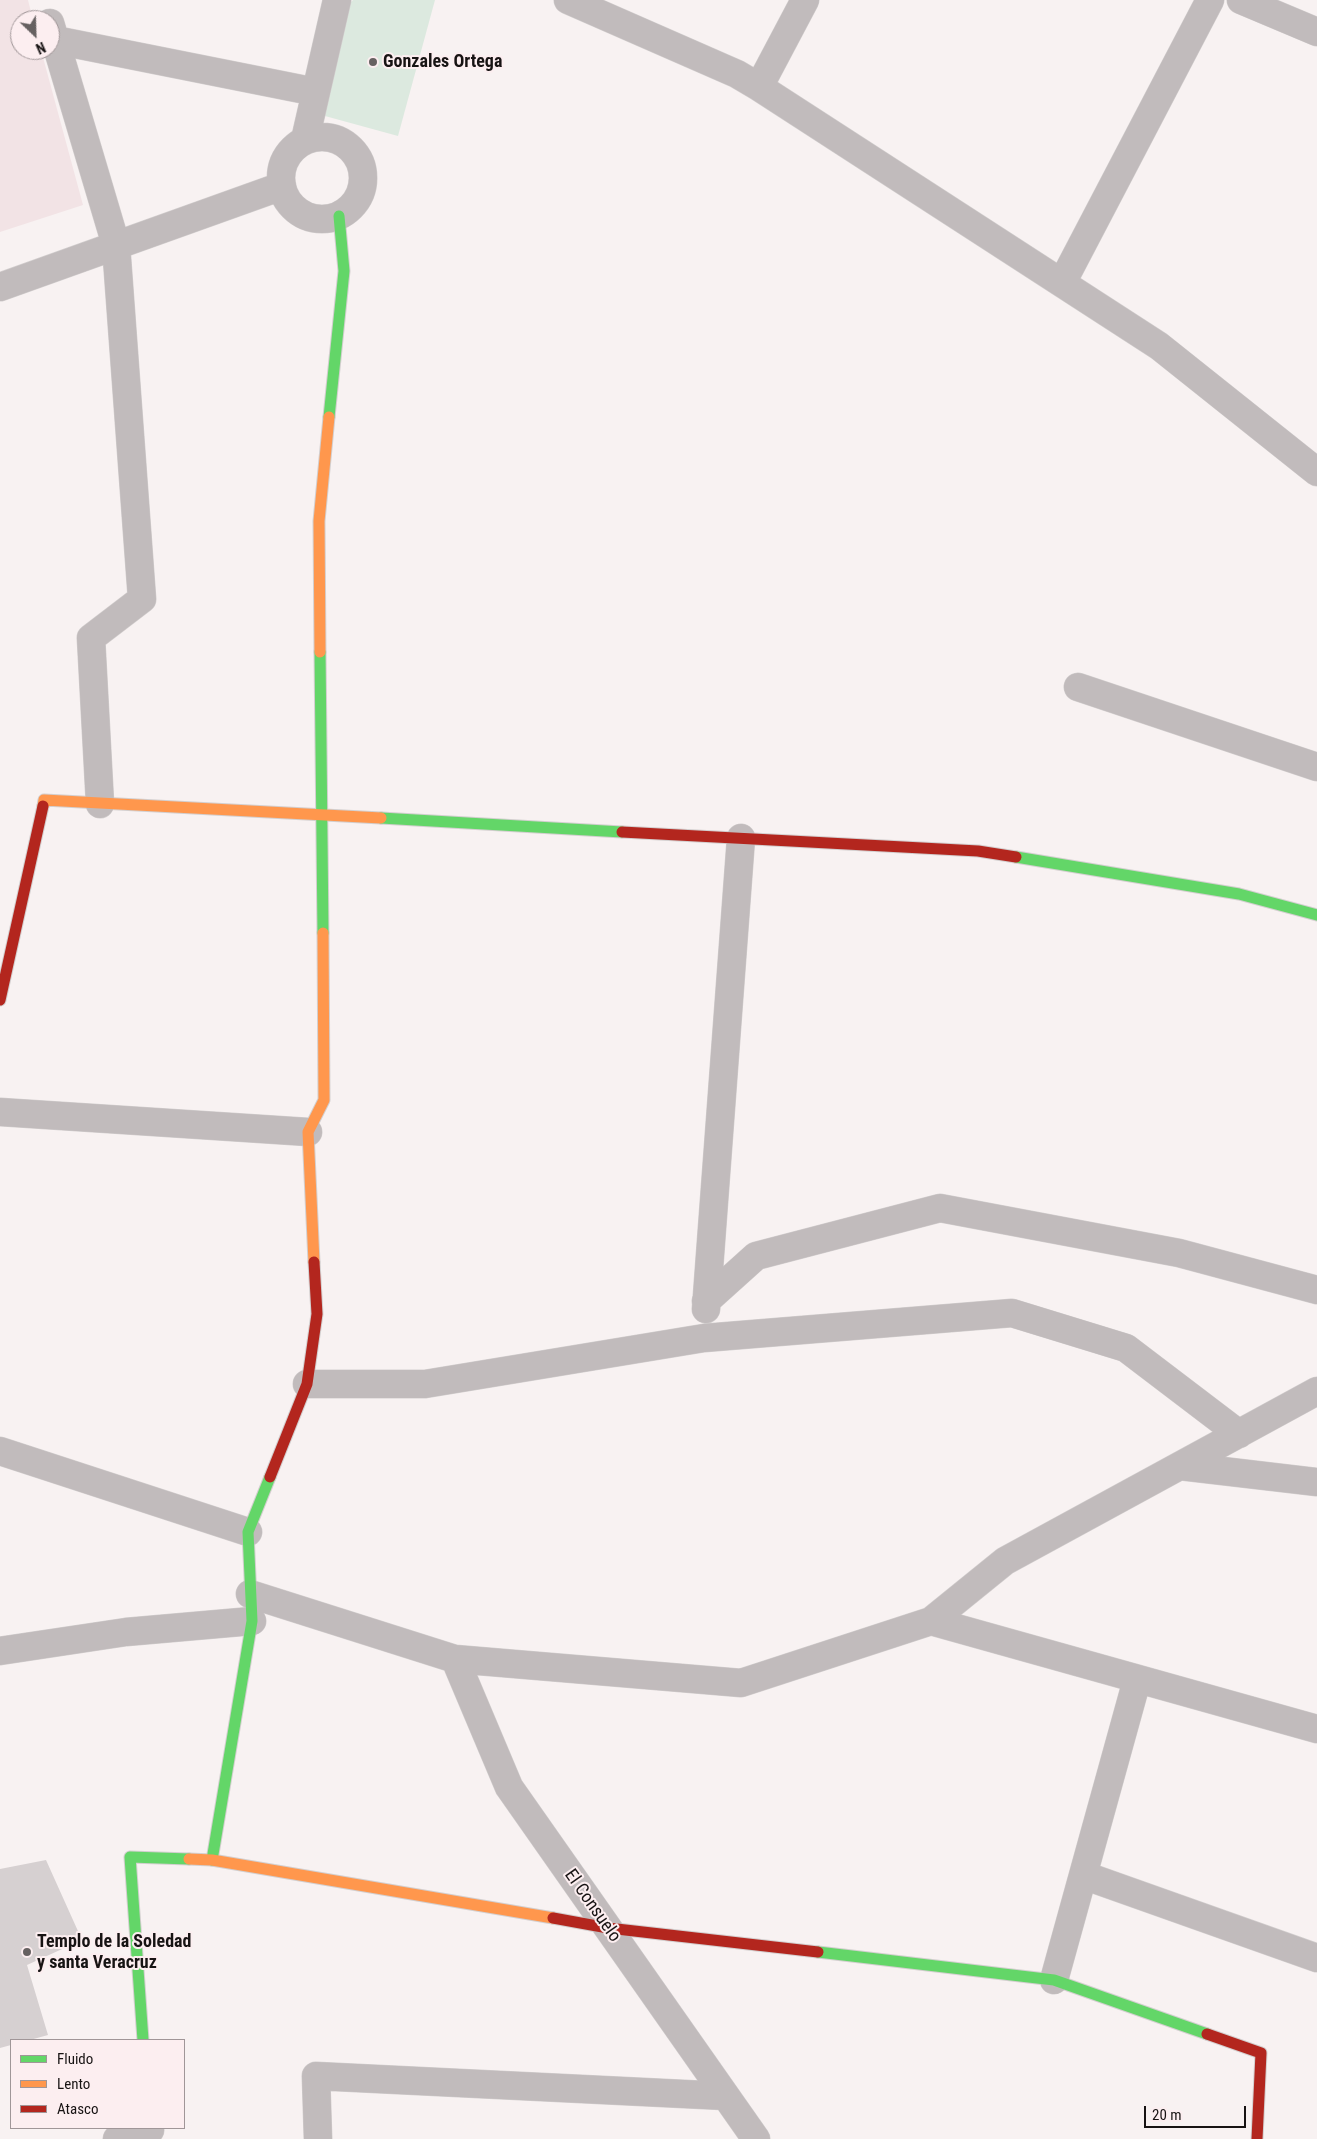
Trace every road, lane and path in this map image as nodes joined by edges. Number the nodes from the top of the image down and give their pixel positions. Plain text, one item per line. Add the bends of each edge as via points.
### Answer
1 (336, 0) edge
2 (568, 0) edge
3 (805, 0) edge
4 (1210, 0) edge
5 (1241, 0) edge
6 (60, 30) edge
7 (1317, 32) edge
8 (60, 58) edge
9 (758, 87) junction
10 (316, 92) junction
11 (305, 140) junction
12 (282, 186) junction
13 (339, 216) junction
14 (116, 245) junction
15 (1062, 283) junction
16 (0, 287) edge
17 (1317, 472) edge
18 (1078, 687) dead end
19 (1317, 768) edge
20 (100, 804) junction
21 (321, 816) junction
22 (741, 838) junction
23 (1317, 915) edge
24 (0, 1000) edge
25 (0, 1112) edge
26 (308, 1132) junction
27 (1317, 1290) edge
28 (706, 1301) junction
29 (704, 1338) junction
30 (308, 1371) junction
31 (1317, 1390) edge
32 (1245, 1430) junction
33 (0, 1451) edge
34 (1180, 1466) junction
35 (1317, 1482) edge
36 (248, 1532) junction
37 (250, 1594) junction
38 (252, 1621) junction
39 (931, 1621) junction
40 (0, 1651) edge
41 (455, 1659) junction
42 (1137, 1680) junction
43 (1317, 1729) edge
44 (212, 1860) junction
45 (1083, 1875) junction
46 (608, 1928) junction
47 (1317, 1958) edge
48 (1054, 1980) junction
49 (143, 2039) edge
50 (725, 2096) junction
51 (150, 2132) edge
52 (117, 2139) edge
53 (318, 2139) edge
54 (756, 2139) edge
55 (1257, 2139) edge

1 - 10 street
2 - 9 street via 737,74
3 - 9 street
4 - 15 street
5 - 7 street
6 - 10 street
8 - 14 street
9 - 15 street
10 - 11 street
11 - 12 street via 291,150 283,163
11 - 13 street via 322,136 337,139 351,148 360,161 364,176 361,192 353,207
12 - 13 street via 293,207 307,217 322,220
12 - 14 street
13 - 21 street via 344,271 319,520
14 - 16 street
14 - 20 street via 142,599 91,638
15 - 17 street via 1159,346
18 - 19 street
20 - 21 street
20 - 24 street via 44,800
21 - 22 street
21 - 26 street via 324,1100
22 - 23 street via 978,851 1238,894
22 - 28 street
25 - 26 street
26 - 30 street via 317,1314
27 - 28 street via 1179,1254 940,1208 756,1256
28 - 29 street
29 - 30 street via 425,1384
29 - 32 street via 1012,1313 1126,1348
30 - 36 street
31 - 32 street
32 - 34 street
33 - 36 street
34 - 35 street
34 - 39 street via 1005,1561
36 - 37 street
37 - 38 street
37 - 41 street
38 - 40 street via 126,1632
38 - 44 street
39 - 41 street via 741,1683
39 - 42 street
41 - 46 street, El Consuelo via 509,1787
42 - 43 street
42 - 45 street
44 - 46 street
44 - 49 street via 130,1857
45 - 47 street
45 - 48 street
46 - 48 street
46 - 50 street, El Consuelo
48 - 55 street via 1260,2053
50 - 53 street via 316,2076
50 - 54 street, El Consuelo
51 - 52 street

